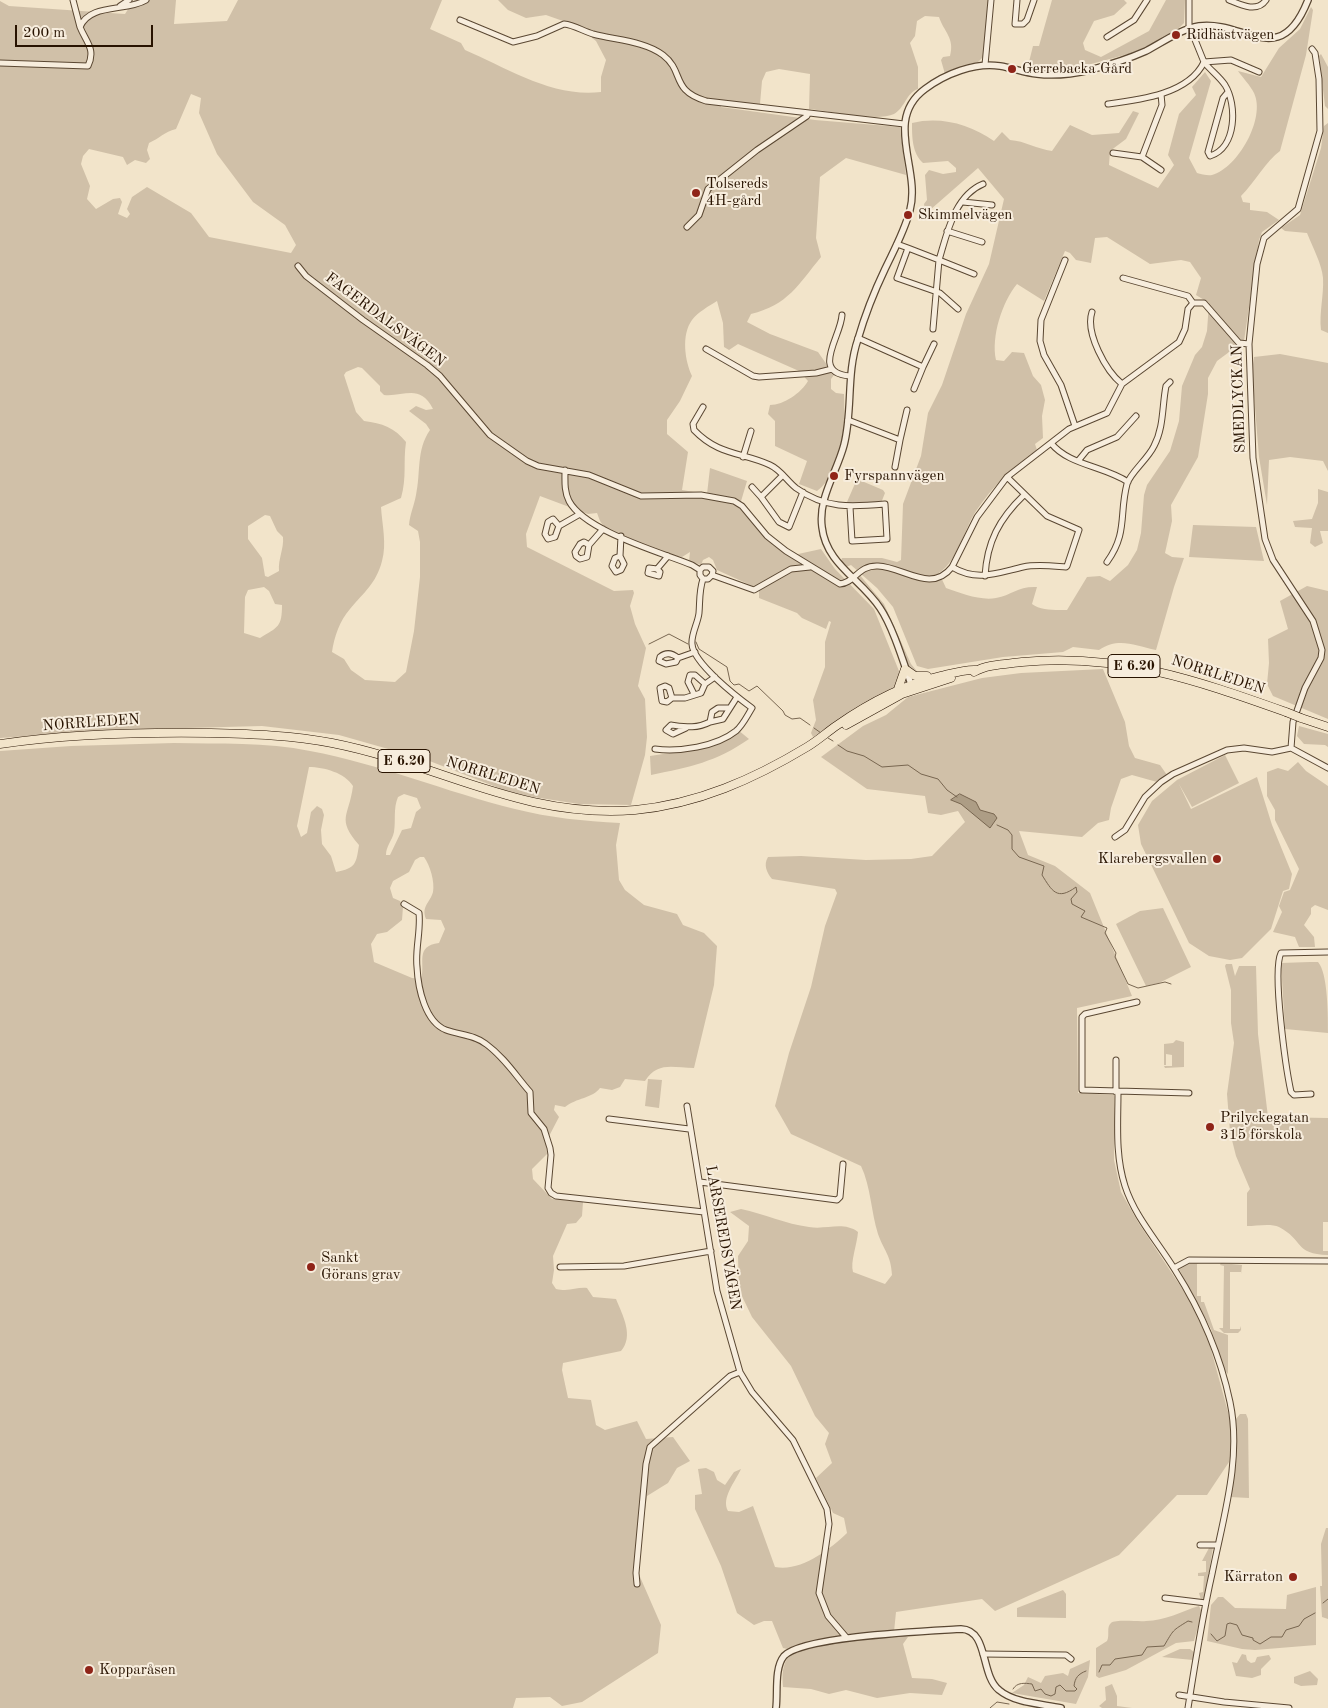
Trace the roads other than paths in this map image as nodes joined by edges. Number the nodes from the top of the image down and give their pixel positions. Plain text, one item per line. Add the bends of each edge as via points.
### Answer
1 (73, 0) edge
2 (129, 0) edge
3 (146, 0) edge
4 (991, 0) edge
5 (1017, 0) edge
6 (1034, 0) edge
7 (1147, 0) edge
8 (1189, 0) edge
9 (1229, 0) edge
10 (1266, 0) edge
11 (1308, 0) edge
12 (118, 8) junction
13 (460, 20) dead end
14 (80, 27) junction
15 (1190, 28) junction
16 (1108, 37) dead end
17 (1312, 49) dead end
18 (1204, 62) junction
19 (0, 63) edge
20 (985, 65) junction
21 (1259, 72) dead end
22 (1228, 92) junction
23 (1161, 94) junction
24 (1108, 104) dead end
25 (808, 113) junction
26 (904, 124) junction
27 (1113, 153) dead end
28 (1142, 157) junction
29 (1160, 170) dead end
30 (983, 184) dead end
31 (963, 202) junction
32 (992, 205) dead end
33 (687, 227) dead end
34 (947, 231) junction
35 (982, 242) dead end
36 (897, 244) junction
37 (908, 248) junction
38 (939, 260) junction
39 (1065, 260) dead end
40 (298, 266) dead end
41 (974, 274) dead end
42 (1123, 278) dead end
43 (935, 291) junction
44 (1193, 302) junction
45 (958, 309) dead end
46 (1092, 312) dead end
47 (842, 315) dead end
48 (933, 329) dead end
49 (858, 338) junction
50 (934, 344) dead end
51 (1249, 344) junction
52 (706, 349) dead end
53 (924, 367) junction
54 (832, 369) junction
55 (850, 376) junction
56 (1170, 382) dead end
57 (1122, 384) junction
58 (914, 389) dead end
59 (702, 406) dead end
60 (907, 410) dead end
61 (1136, 416) dead end
62 (848, 420) junction
63 (1075, 426) junction
64 (751, 431) dead end
65 (900, 440) junction
66 (1051, 443) junction
67 (742, 457) junction
68 (1078, 461) junction
69 (895, 467) dead end
70 (565, 470) junction
71 (782, 475) junction
72 (1007, 477) junction
73 (1128, 482) junction
74 (752, 487) dead end
75 (803, 492) junction
76 (1024, 495) junction
77 (761, 497) junction
78 (824, 502) junction
79 (850, 507) junction
80 (580, 514) junction
81 (559, 526) dead end
82 (603, 529) junction
83 (620, 536) junction
84 (589, 545) dead end
85 (620, 556) dead end
86 (668, 556) junction
87 (1107, 562) dead end
88 (810, 567) junction
89 (952, 567) junction
90 (657, 569) dead end
91 (700, 570) junction
92 (712, 575) junction
93 (985, 576) junction
94 (852, 578) junction
95 (703, 579) junction
96 (694, 652) junction
97 (678, 658) dead end
98 (905, 669) junction
99 (977, 670) junction
100 (941, 676) junction
101 (715, 677) junction
102 (706, 684) junction
103 (912, 686) junction
104 (897, 690) junction
105 (694, 694) junction
106 (737, 697) junction
107 (672, 698) dead end
108 (730, 708) junction
109 (710, 722) junction
110 (1328, 727) edge
111 (686, 728) dead end
112 (818, 740) junction
113 (0, 744) edge
114 (1291, 748) junction
115 (655, 749) dead end
116 (1328, 768) edge
117 (1115, 837) dead end
118 (404, 904) dead end
119 (1328, 952) edge
120 (1137, 1002) dead end
121 (1116, 1060) dead end
122 (1117, 1092) junction
123 (1189, 1093) dead end
124 (1311, 1094) dead end
125 (687, 1106) dead end
126 (609, 1119) dead end
127 (689, 1129) junction
128 (843, 1164) dead end
129 (700, 1182) junction
130 (704, 1212) junction
131 (711, 1252) junction
132 (1328, 1262) edge
133 (560, 1267) dead end
134 (1174, 1268) junction
135 (740, 1372) junction
136 (1200, 1545) dead end
137 (1218, 1545) junction
138 (637, 1584) dead end
139 (1165, 1598) dead end
140 (1206, 1603) junction
141 (846, 1637) junction
142 (983, 1654) junction
143 (1071, 1659) dead end
144 (1179, 1694) dead end
145 (1190, 1696) junction
146 (776, 1708) edge
147 (1061, 1708) edge
148 (1188, 1708) edge
149 (1289, 1708) edge

1 - 14 street
2 - 12 street
3 - 12 street
4 - 20 street
5 - 6 street via 1015,24 1028,20
7 - 16 street via 1134,20
8 - 15 street
9 - 10 street via 1254,7
11 - 15 street via 1295,24 1274,37 1260,39 1206,26
12 - 14 street via 89,15
13 - 25 street via 514,42 567,24 662,54 674,69 682,88 692,97 720,104
14 - 19 street via 92,50 88,66
15 - 18 street
15 - 20 street via 1126,59 1083,71 1036,74
17 - 51 street, SMEDLYCKAN via 1319,79 1320,130 1299,205 1290,217 1266,235 1261,247
18 - 21 street via 1231,60
18 - 22 street
18 - 23 street via 1196,75
20 - 26 street via 960,72 924,90 909,107
22 - 22 street via 1233,106 1230,134 1217,153 1210,156 1208,152 1223,98
23 - 24 street
23 - 28 street via 1162,105
25 - 26 street
25 - 33 street via 708,189 699,215
26 - 36 street via 912,204
27 - 28 street
28 - 29 street
30 - 31 street
31 - 32 street
31 - 34 street
34 - 35 street
34 - 38 street
36 - 37 street
36 - 49 street via 872,297
37 - 38 street
37 - 43 street via 897,278
38 - 41 street
38 - 43 street
39 - 63 street via 1041,320 1040,341 1061,385
40 - 70 street, FAGERDALSVÄGEN via 306,276 433,370 499,443 538,466
42 - 44 street via 1188,296
43 - 45 street
43 - 48 street
44 - 51 street via 1204,302 1239,343
44 - 57 street via 1179,342
46 - 57 street via 1092,334 1107,369
47 - 54 street via 829,355
49 - 53 street
49 - 55 street
50 - 53 street
51 - 114 street, SMEDLYCKAN via 1253,458 1265,539 1274,560 1313,621 1322,650 1292,722
52 - 54 street via 759,378
53 - 58 street
54 - 55 street
55 - 62 street
56 - 73 street via 1166,386 1159,435 1144,464
57 - 63 street via 1107,413
59 - 67 street via 693,424 694,430 721,449
60 - 65 street
61 - 68 street via 1118,437 1087,450
62 - 65 street
62 - 78 street via 839,462
63 - 66 street
64 - 67 street
65 - 69 street
66 - 68 street
66 - 72 street
67 - 71 street via 770,465
68 - 73 street via 1111,471
70 - 80 street via 569,501
70 - 88 street, FAGERDALSVÄGEN via 590,474 641,496 678,494 731,500 742,506 775,543
71 - 75 street
71 - 77 street
72 - 76 street
72 - 89 street via 977,517
73 - 87 street via 1122,528
74 - 77 street
75 - 77 street via 789,527 779,522
75 - 78 street
76 - 93 street via 989,544
76 - 93 street via 1047,516 1079,530 1068,566 1037,566
78 - 79 street
78 - 94 street via 821,520 826,544
79 - 79 street via 884,504 887,539 852,541
80 - 81 street
80 - 82 street
82 - 83 street
82 - 84 street
83 - 85 street
83 - 86 street
86 - 90 street
86 - 91 street
88 - 92 street via 785,571 757,589
88 - 94 street, FAGERDALSVÄGEN via 837,584 846,584
89 - 93 street
89 - 94 street, FAGERDALSVÄGEN via 944,575 932,579 920,579 878,566 861,569
91 - 92 street via 709,566
91 - 95 street
92 - 95 street
94 - 98 street via 871,595 882,611
95 - 96 street via 692,642
96 - 97 street
96 - 101 street
98 - 100 highway via 915,676
98 - 103 street
98 - 104 highway
99 - 100 highway, NORRLEDEN / E 6.20
99 - 103 highway, NORRLEDEN / E 6.20
99 - 110 highway, NORRLEDEN / E 6.20, bridge via 1042,660 1125,664 1185,677
100 - 103 highway, NORRLEDEN / E 6.20
101 - 102 street
101 - 106 street
102 - 105 street via 701,693
102 - 105 street via 691,674 688,682
103 - 104 highway, NORRLEDEN / E 6.20
103 - 112 highway, NORRLEDEN / E 6.20
104 - 112 highway, NORRLEDEN / E 6.20 via 868,704
105 - 107 street
106 - 108 street
106 - 115 street via 752,708 730,735 682,749
108 - 109 street via 723,719
108 - 109 street via 718,708 712,712
109 - 111 street
112 - 113 highway, NORRLEDEN / E 6.20 via 756,776 714,793 655,807 611,811 536,804 499,795 383,755 307,739 254,734 143,733
114 - 116 street
114 - 117 street via 1272,752 1233,748 1172,774 1147,794 1125,830
118 - 130 street via 420,913 416,966 428,1013 445,1030 485,1043 530,1092 531,1113 544,1129 550,1148 548,1188 551,1193
119 - 124 street via 1281,953 1278,961 1291,1092 1294,1095
120 - 122 street via 1085,1014 1081,1022 1082,1090
121 - 122 street
122 - 123 street
122 - 134 street via 1119,1158 1125,1186 1134,1208
125 - 127 street, LARSEREDSVÄGEN
126 - 127 street
127 - 129 street, LARSEREDSVÄGEN
128 - 129 street via 837,1200
129 - 130 street, LARSEREDSVÄGEN
130 - 131 street, LARSEREDSVÄGEN
131 - 133 street via 624,1266
131 - 135 street, LARSEREDSVÄGEN via 717,1292
132 - 134 street via 1189,1260
134 - 137 street via 1198,1307 1215,1347 1232,1412 1233,1468
135 - 138 street via 730,1376 650,1448
135 - 141 street, LARSEREDSVÄGEN via 752,1392 792,1438 827,1509 829,1524 819,1593 828,1616
136 - 137 street
137 - 140 street
139 - 140 street
140 - 145 street
141 - 142 street via 961,1629 972,1632
141 - 146 street via 796,1649 785,1655 779,1669
142 - 143 street via 1066,1655
142 - 147 street via 988,1677 1002,1692
144 - 145 street
145 - 148 street
145 - 149 street

